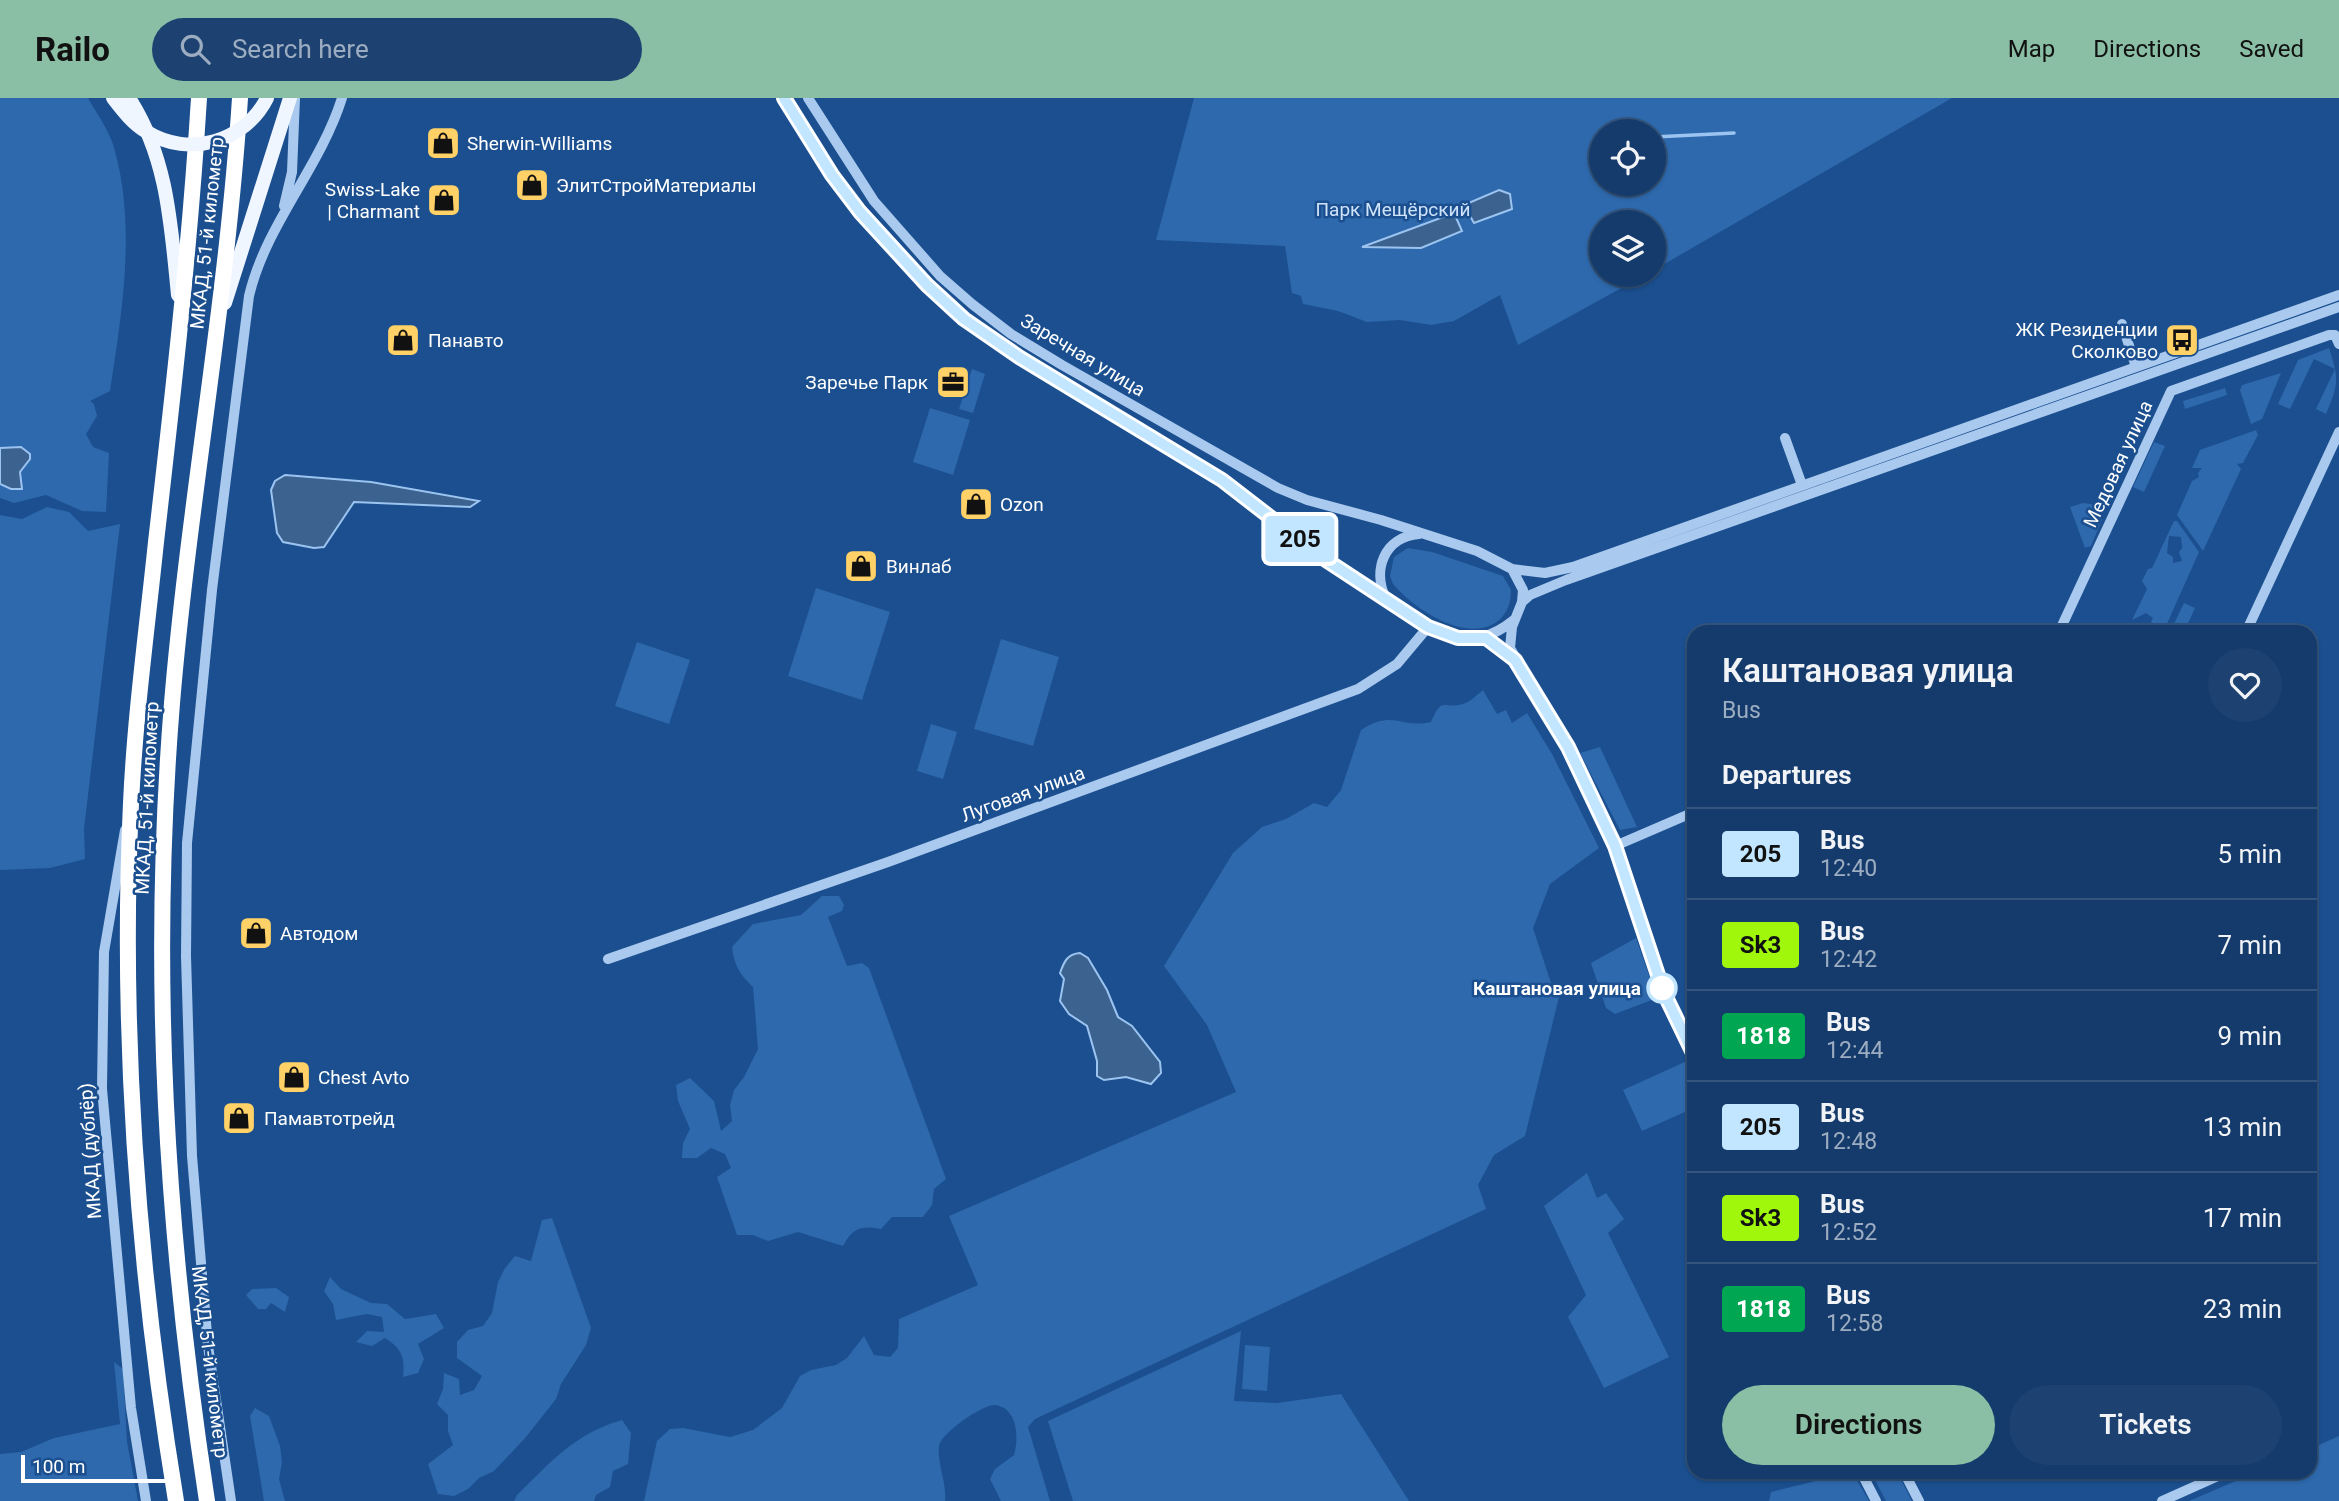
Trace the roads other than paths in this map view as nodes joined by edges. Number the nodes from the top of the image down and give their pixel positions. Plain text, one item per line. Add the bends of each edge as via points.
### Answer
1 (113, 98) edge
2 (129, 98) edge
3 (199, 98) edge
4 (240, 98) edge
5 (267, 98) edge
6 (290, 98) edge
7 (295, 98) edge
8 (342, 98) edge
9 (785, 98) edge
10 (808, 98) edge
11 (273, 235) junction
12 (2339, 295) edge
13 (2339, 307) edge
14 (181, 318) junction
15 (219, 324) junction
16 (2122, 324) dead end
17 (2337, 340) edge
18 (2136, 367) junction
19 (2339, 432) edge
20 (1785, 438) dead end
21 (1802, 485) junction
22 (1422, 534) junction
23 (1512, 569) junction
24 (1387, 600) junction
25 (1522, 602) junction
26 (1514, 620) junction
27 (2062, 625) edge
28 (2249, 625) edge
29 (1428, 627) junction
30 (1486, 638) junction
31 (1515, 660) junction
32 (131, 800) junction
33 (1687, 815) edge
34 (1615, 846) junction
35 (608, 959) dead end
36 (1687, 1041) edge
37 (1864, 1479) edge
38 (1908, 1479) edge
39 (2211, 1479) edge
40 (146, 1501) edge
41 (176, 1501) edge
42 (208, 1501) edge
43 (231, 1501) edge
44 (1875, 1501) edge
45 (1919, 1501) edge
46 (2162, 1501) edge

1 - 5 main road, bridge via 145,132 189,145 233,135 251,121
2 - 14 main road via 145,125 163,176
3 - 14 highway, МКАД, 51-й километр
4 - 15 highway, МКАД, 51-й километр
6 - 15 main road
7 - 11 street via 292,172
8 - 11 street
9 - 24 street, Заречная улица via 832,175 866,219 964,319 1222,480 1323,558
10 - 22 street, Заречная улица via 848,164 906,239 940,276 1011,334 1278,488
11 - 43 street via 253,278 246,315 187,843 192,1156 208,1346
12 - 18 street
13 - 25 street via 1566,580
14 - 32 highway, МКАД, 51-й километр
15 - 42 highway, МКАД, 51-й километр via 173,701 161,957 166,1146 184,1342
16 - 18 street
17 - 27 street, Медовая улица via 2329,335 2171,391
18 - 21 street
19 - 28 street
20 - 21 street
21 - 23 street via 1573,567 1545,573
22 - 23 street, Заречная улица via 1476,551
22 - 24 street via 1400,538 1383,556 1379,581
23 - 25 street via 1523,590
24 - 29 street, Заречная улица
25 - 26 street
26 - 30 street
26 - 31 street via 1510,648
29 - 30 street, Заречная улица via 1458,638
29 - 35 street, Луговая улица via 1398,664 1358,689 888,862
30 - 31 street
31 - 34 street via 1568,747
32 - 40 street, МКАД (дублёр) via 108,911 102,1089 131,1408
32 - 41 highway, МКАД, 51-й километр via 127,959 134,1152 152,1344
33 - 34 street
34 - 36 street via 1664,993
37 - 44 street
38 - 45 street
39 - 46 street

